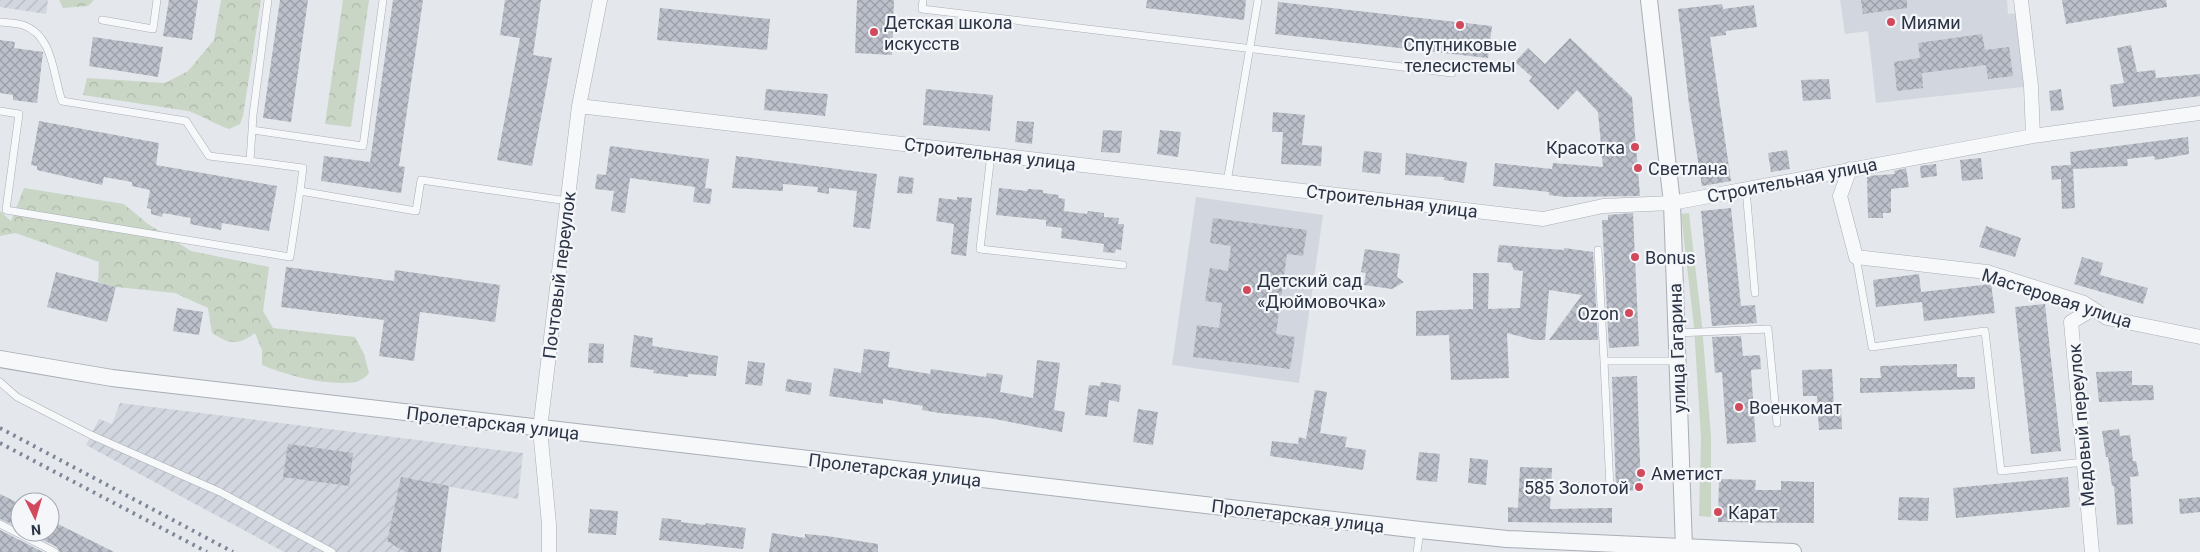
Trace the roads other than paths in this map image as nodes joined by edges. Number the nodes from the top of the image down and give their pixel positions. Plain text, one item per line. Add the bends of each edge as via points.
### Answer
1 (157, 0) edge
2 (268, 0) edge
3 (383, 0) edge
4 (600, 0) edge
5 (923, 0) edge
6 (1258, 0) edge
7 (1649, 0) edge
8 (2021, 0) edge
9 (102, 20) dead end
10 (0, 22) edge
11 (1250, 48) junction
12 (1452, 73) dead end
13 (579, 106) junction
14 (0, 111) edge
15 (2200, 113) edge
16 (252, 130) junction
17 (2033, 136) junction
18 (991, 154) junction
19 (250, 161) junction
20 (1850, 169) junction
21 (1228, 182) junction
22 (1746, 189) junction
23 (300, 192) junction
24 (568, 202) junction
25 (1672, 203) junction
26 (1598, 250) dead end
27 (1856, 257) junction
28 (1123, 265) dead end
29 (1755, 293) dead end
30 (2093, 309) junction
31 (1676, 333) junction
32 (2200, 337) edge
33 (0, 359) edge
34 (1604, 361) junction
35 (1678, 361) junction
36 (0, 382) edge
37 (1777, 423) dead end
38 (540, 429) junction
39 (2084, 462) junction
40 (1610, 488) dead end
41 (0, 524) edge
42 (1420, 530) junction
43 (1684, 550) edge
44 (55, 552) edge
45 (332, 552) edge
46 (549, 552) edge
47 (1417, 552) edge
48 (1793, 552) edge
49 (2092, 552) edge

1 - 9 lane via 153,28
2 - 16 lane
3 - 16 lane via 363,146
4 - 13 street, Почтовый переулок
5 - 11 lane via 922,9
6 - 11 lane
7 - 25 street, улица Гагарина
8 - 17 street
10 - 19 lane via 24,26 45,44 53,61 62,101 186,121 209,156
11 - 12 lane
11 - 21 lane
13 - 18 street, Строительная улица
13 - 24 street, Почтовый переулок
14 - 23 lane via 19,114 6,210 290,257
15 - 17 street, Строительная улица
16 - 19 lane
17 - 20 street, Строительная улица
18 - 21 street, Строительная улица
18 - 28 lane via 980,249
19 - 23 lane via 303,168
20 - 22 street, Строительная улица
20 - 27 street via 1840,196
21 - 25 street, Строительная улица via 1543,219 1603,206
22 - 25 street, Строительная улица
22 - 29 lane
23 - 24 lane via 416,211 421,180
24 - 38 street, Почтовый переулок
25 - 31 street, улица Гагарина
26 - 34 lane
27 - 30 street, Мастеровая улица via 1987,272 2084,303
27 - 39 lane via 1872,347 1985,331 2001,471
30 - 32 street, Мастеровая улица via 2107,318
30 - 39 street, Медовый переулок via 2071,322
31 - 35 street, улица Гагарина
31 - 37 lane via 1768,329
33 - 38 street, Пролетарская улица via 112,378
34 - 35 lane
34 - 40 lane
35 - 43 street, улица Гагарина
36 - 45 lane via 17,397 91,435 220,492
38 - 42 street, Пролетарская улица
38 - 46 street, Почтовый переулок
39 - 49 street, Медовый переулок
41 - 44 lane
42 - 43 street, Пролетарская улица via 1534,543
42 - 47 lane
43 - 48 street, Пролетарская улица

